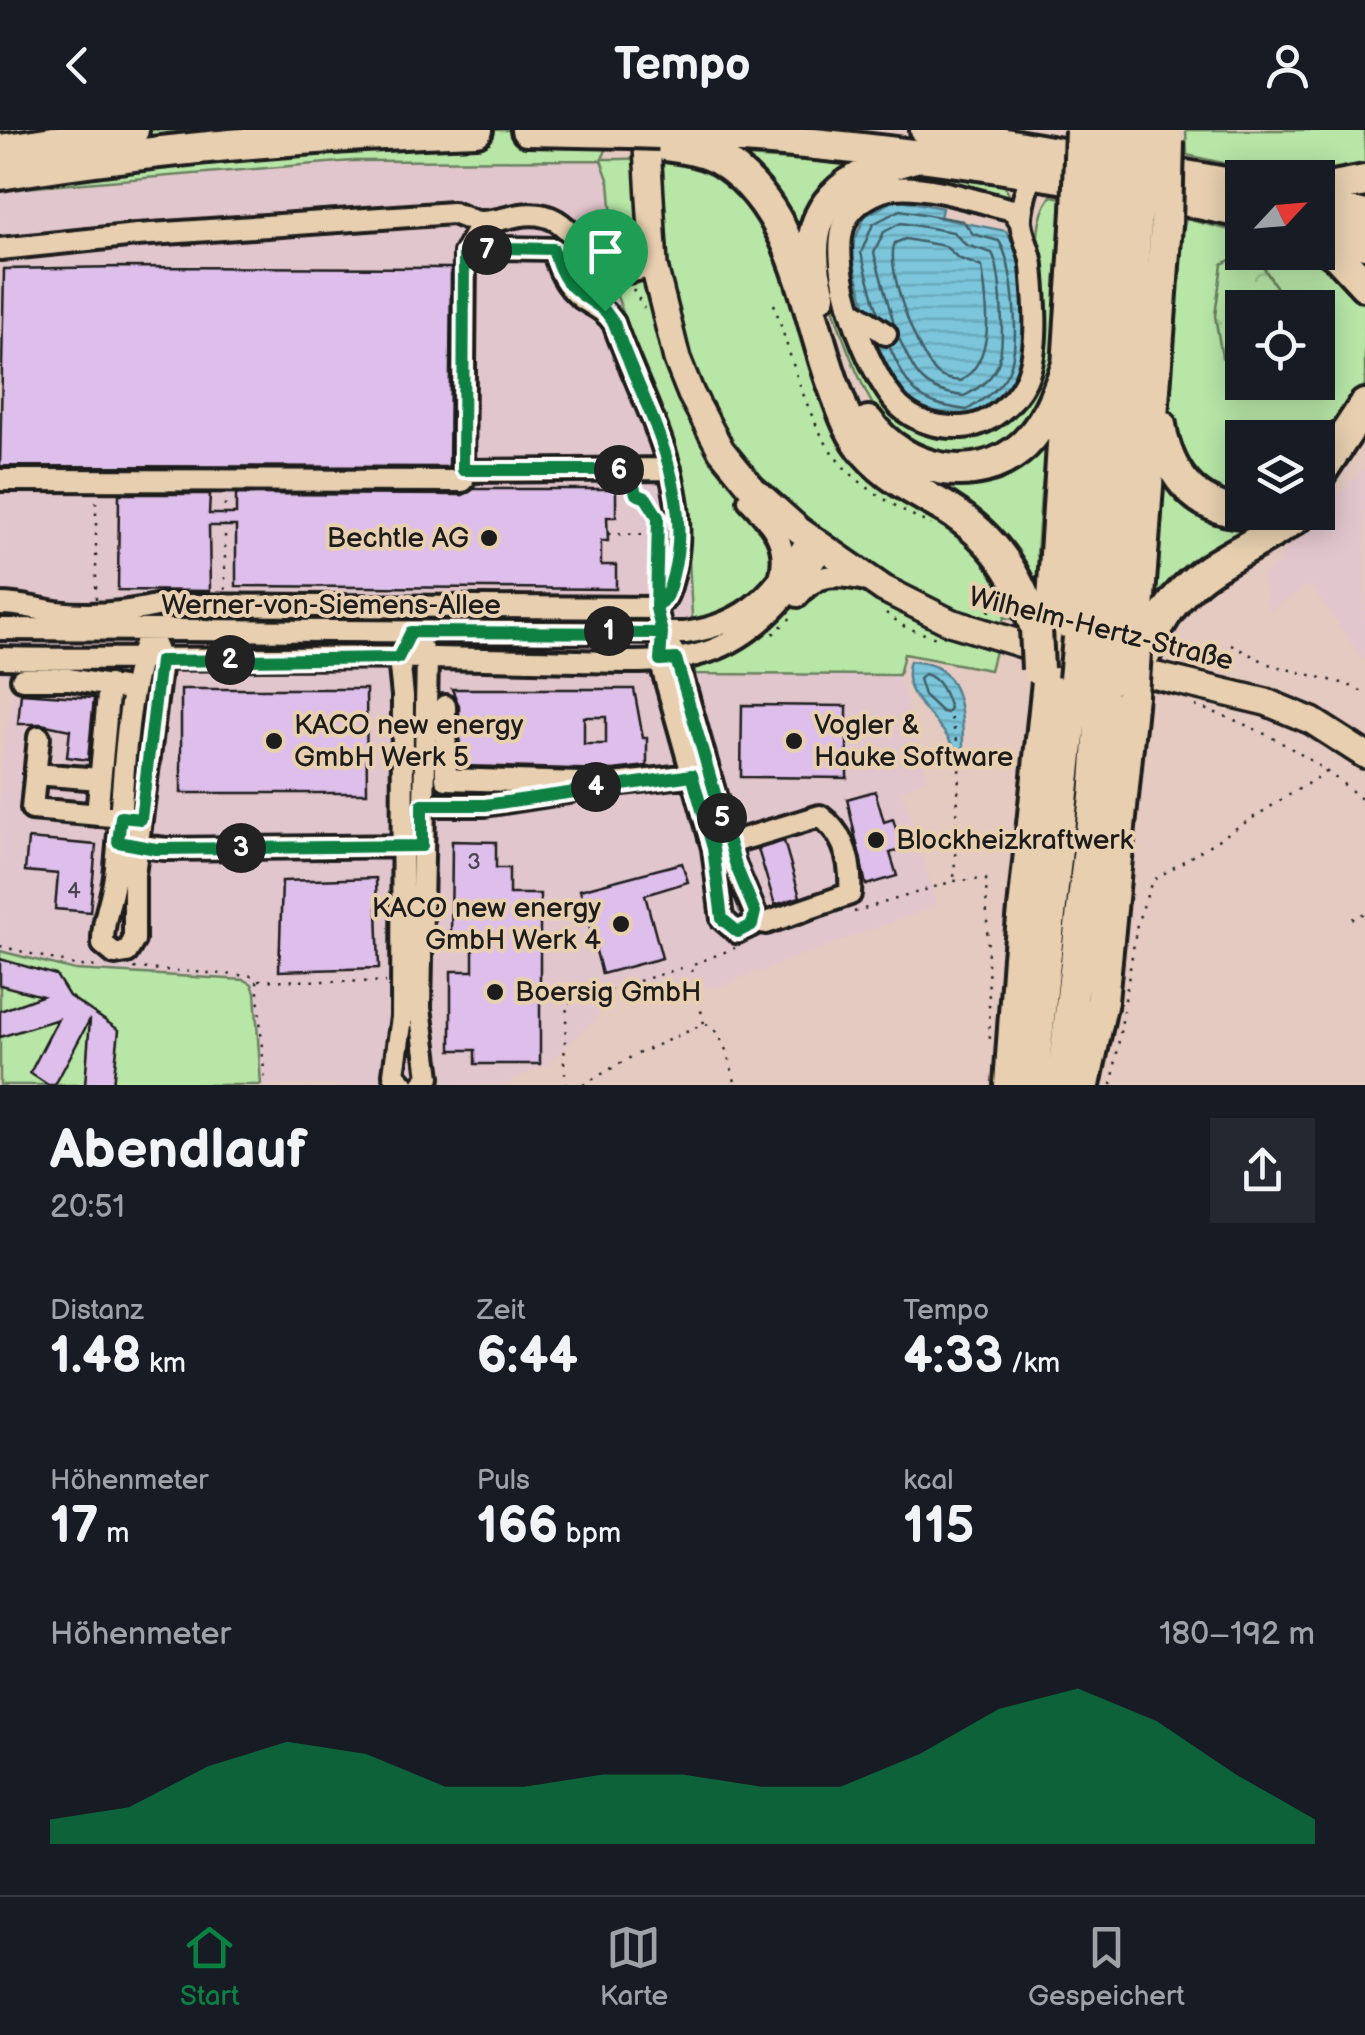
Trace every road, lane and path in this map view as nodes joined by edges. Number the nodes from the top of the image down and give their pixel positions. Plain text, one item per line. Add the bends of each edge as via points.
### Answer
1 (133, 130) edge
2 (476, 130) edge
3 (528, 130) edge
4 (72, 132) edge
5 (1125, 133) edge
6 (641, 135) edge
7 (0, 137) edge
8 (925, 143) edge
9 (0, 150) edge
10 (1032, 170) junction
11 (0, 174) edge
12 (1365, 181) edge
13 (1225, 182) edge
14 (1335, 189) edge
15 (1335, 208) edge
16 (1225, 209) edge
17 (1365, 216) edge
18 (1122, 217) junction
19 (1020, 221) junction
20 (481, 223) junction
21 (1335, 235) edge
22 (1365, 243) edge
23 (0, 249) edge
24 (464, 253) junction
25 (1335, 254) edge
26 (654, 266) junction
27 (1365, 284) edge
28 (852, 311) junction
29 (886, 334) dead end
30 (1068, 364) junction
31 (1155, 392) junction
32 (1365, 405) edge
33 (705, 422) junction
34 (1365, 436) edge
35 (1335, 450) edge
36 (670, 469) junction
37 (463, 470) junction
38 (630, 470) junction
39 (1335, 477) edge
40 (0, 480) edge
41 (96, 480) junction
42 (226, 480) junction
43 (1225, 509) edge
44 (1273, 530) edge
45 (608, 534) dead end
46 (658, 535) junction
47 (816, 543) junction
48 (658, 565) dead end
49 (871, 581) junction
50 (778, 584) junction
51 (0, 604) edge
52 (225, 607) junction
53 (656, 608) junction
54 (96, 615) junction
55 (0, 629) edge
56 (148, 632) junction
57 (411, 632) junction
58 (662, 633) junction
59 (732, 642) junction
60 (1092, 642) junction
61 (1231, 645) dead end
62 (0, 658) edge
63 (398, 658) junction
64 (427, 658) junction
65 (668, 660) junction
66 (138, 661) junction
67 (160, 661) junction
68 (22, 679) dead end
69 (1079, 680) junction
70 (108, 684) junction
71 (134, 690) junction
72 (1365, 692) edge
73 (444, 706) dead end
74 (951, 718) dead end
75 (39, 738) dead end
76 (1365, 755) edge
77 (36, 774) junction
78 (692, 775) junction
79 (100, 780) junction
80 (614, 784) junction
81 (1365, 802) edge
82 (422, 805) junction
83 (97, 815) junction
84 (131, 818) junction
85 (721, 846) junction
86 (412, 855) junction
87 (954, 881) junction
88 (1365, 913) edge
89 (844, 914) dead end
90 (1352, 920) dead end
91 (750, 925) junction
92 (0, 946) edge
93 (691, 964) junction
94 (116, 967) dead end
95 (135, 968) dead end
96 (258, 980) junction
97 (402, 982) junction
98 (704, 1024) junction
99 (990, 1050) dead end
100 (265, 1085) edge
101 (404, 1085) edge
102 (422, 1085) edge
103 (566, 1085) edge
104 (583, 1085) edge
105 (736, 1085) edge
106 (1010, 1085) edge
107 (1032, 1085) edge
108 (1062, 1085) edge
109 (1084, 1085) edge
110 (1112, 1085) edge

1 - 4 highway
2 - 11 highway via 295,138
3 - 6 highway
4 - 7 highway
4 - 9 highway
5 - 18 highway, bridge
5 - 18 highway, bridge
6 - 8 highway
6 - 26 main road, Wilhelm-Hertz-Straße
6 - 60 highway via 722,161 754,188 787,242 853,434 891,476 986,536 1024,592
8 - 10 highway
8 - 13 highway
8 - 30 highway via 832,195 816,228 814,272 843,370 870,426 894,450 928,468 982,466 1022,447 1042,423
10 - 16 highway
10 - 19 street
12 - 14 highway
15 - 17 highway
18 - 30 highway
18 - 31 highway
18 - 60 highway
19 - 28 street via 1013,210 917,189 892,188 864,199 845,222 840,263
19 - 28 street via 1032,264 1034,348 1026,379 997,416 974,426 922,422 878,378
20 - 23 street via 453,213
20 - 24 street
20 - 26 street via 540,214 571,230 601,269 614,274
21 - 22 highway
24 - 36 street via 553,249 568,284 614,323
24 - 37 street
25 - 27 highway
26 - 33 main road, Wilhelm-Hertz-Straße via 677,359
28 - 29 street
30 - 60 highway
31 - 43 highway via 1164,446 1178,477
31 - 60 highway
32 - 35 highway
33 - 47 main road, Wilhelm-Hertz-Straße via 740,475
33 - 50 street via 710,450 730,481 776,527
34 - 39 highway
36 - 38 street
36 - 53 street via 678,544 666,600
37 - 38 street
37 - 42 street via 463,480
38 - 46 path via 636,494 655,510
40 - 41 street
41 - 42 street
41 - 54 path
42 - 52 path
44 - 60 highway via 1204,571 1168,609
45 - 46 path
46 - 48 path
47 - 49 main road, Wilhelm-Hertz-Straße
47 - 50 street, Werner-von-Siemens-Allee
47 - 59 street via 788,595
49 - 59 street via 842,574 812,581 768,625
49 - 76 main road, Wilhelm-Hertz-Straße via 983,634 1266,702
50 - 58 street, Werner-von-Siemens-Allee via 732,622
51 - 54 street
52 - 53 street
52 - 54 street via 161,605
53 - 58 street
55 - 56 street, Werner-von-Siemens-Allee
56 - 57 street, Werner-von-Siemens-Allee
56 - 66 street
56 - 67 street
57 - 58 street, Werner-von-Siemens-Allee
57 - 63 street
57 - 64 street
58 - 65 street
59 - 65 street, Werner-von-Siemens-Allee
60 - 69 highway, bridge
60 - 69 highway, bridge
60 - 69 highway, bridge
61 - 72 path via 1271,665
62 - 66 street, Werner-von-Siemens-Allee
63 - 64 street, Werner-von-Siemens-Allee
63 - 67 street, Werner-von-Siemens-Allee
63 - 86 street
64 - 65 street, Werner-von-Siemens-Allee
64 - 82 street
65 - 78 street
65 - 85 street
66 - 67 street, Werner-von-Siemens-Allee
66 - 71 street
67 - 84 street
68 - 70 street
69 - 106 highway via 1045,704
69 - 107 highway
69 - 108 highway via 1093,815
69 - 109 highway via 1102,1001
70 - 71 street
70 - 79 street
71 - 84 street
73 - 80 street via 446,779
74 - 87 path via 960,752
75 - 77 street
77 - 79 street
77 - 83 street via 32,809
78 - 80 street
78 - 85 street
79 - 83 street
80 - 82 street via 485,805
81 - 110 path via 1327,771 1152,880 1137,924
82 - 86 street
83 - 84 street
84 - 86 street via 128,844
85 - 91 street via 755,912
85 - 91 street via 722,919 738,932
85 - 91 street via 820,816 846,850 850,894
86 - 97 street
86 - 102 street via 429,1059
87 - 89 path
87 - 99 path via 986,879
88 - 90 path
91 - 93 path via 752,942
92 - 94 path via 79,966
93 - 98 path
93 - 103 path via 567,1003
95 - 96 path
96 - 97 path
96 - 100 path
97 - 101 street via 394,1074
98 - 104 path
98 - 105 path via 720,1039

